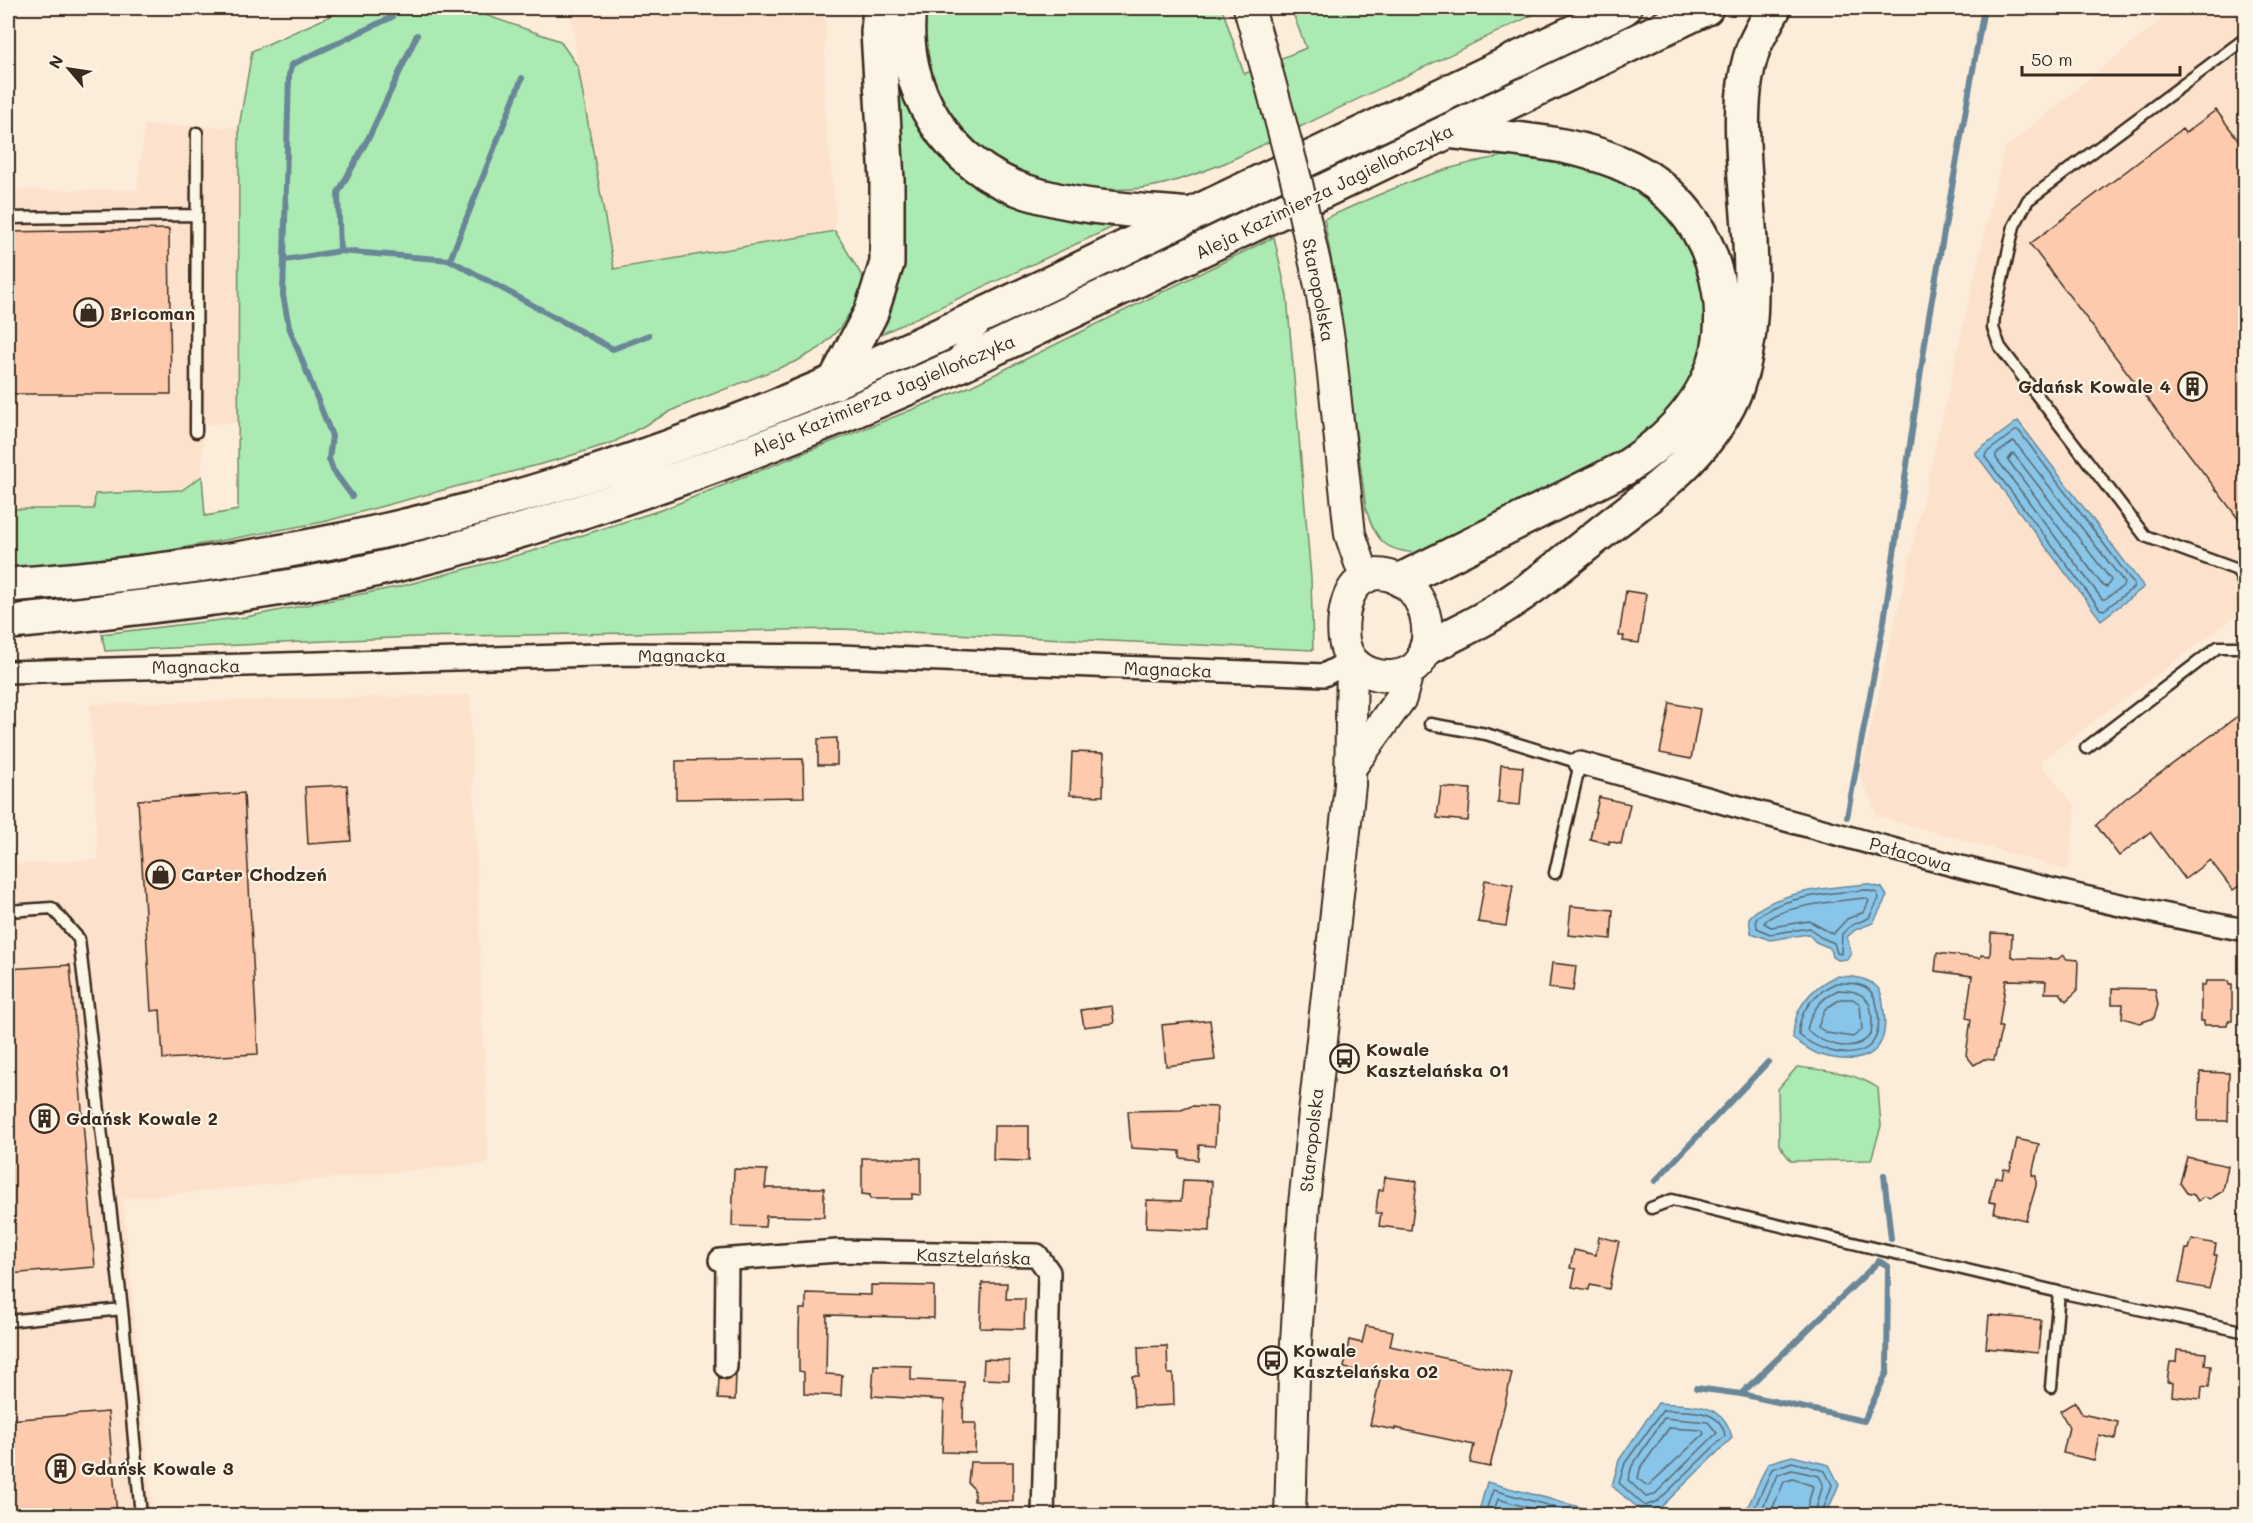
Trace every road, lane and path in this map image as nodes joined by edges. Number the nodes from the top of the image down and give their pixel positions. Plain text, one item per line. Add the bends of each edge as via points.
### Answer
1 (880, 8) edge
2 (909, 8) edge
3 (1249, 8) edge
4 (1624, 8) edge
5 (1706, 8) edge
6 (1774, 8) edge
7 (2246, 38) edge
8 (1448, 131) junction
9 (197, 133) dead end
10 (196, 214) junction
11 (1190, 215) junction
12 (8, 218) edge
13 (1025, 296) junction
14 (1038, 328) junction
15 (970, 341) junction
16 (902, 354) junction
17 (834, 383) junction
18 (914, 385) junction
19 (196, 432) dead end
20 (2242, 572) edge
21 (1365, 578) junction
22 (1401, 580) junction
23 (8, 585) edge
24 (2246, 588) edge
25 (8, 621) edge
26 (2246, 647) edge
27 (1352, 660) junction
28 (1417, 660) junction
29 (8, 672) edge
30 (1430, 724) dead end
31 (2086, 748) dead end
32 (1580, 763) junction
33 (1351, 767) junction
34 (1555, 873) dead end
35 (8, 910) edge
36 (2246, 930) edge
37 (1651, 1208) dead end
38 (2059, 1292) junction
39 (122, 1309) junction
40 (8, 1321) edge
41 (2246, 1332) edge
42 (726, 1367) dead end
43 (2051, 1387) dead end
44 (141, 1515) edge
45 (1043, 1515) edge
46 (1290, 1515) edge

1 - 17 highway via 887,263 871,313
2 - 11 highway via 909,58 918,92 935,124 959,152 988,173 1026,192 1078,204
3 - 21 main road, Staropolska, bridge via 1298,183 1321,290 1350,534
4 - 11 highway, Aleja Kazimierza Jagiellończyka
5 - 8 highway, Aleja Kazimierza Jagiellończyka
6 - 28 highway via 1755,45 1743,110 1751,281 1749,342 1736,387 1719,423 1699,451 1668,481 1531,588
7 - 20 lane via 2028,200 2014,226 1993,328 2000,347 2145,536
8 - 14 highway, Aleja Kazimierza Jagiellończyka
8 - 22 highway via 1558,145 1611,158 1655,183 1687,214 1703,239 1718,280 1722,340 1700,395 1679,424 1646,454
9 - 10 lane
10 - 12 lane
10 - 19 lane
11 - 13 highway, Aleja Kazimierza Jagiellończyka
13 - 15 lane
13 - 16 highway, Aleja Kazimierza Jagiellończyka
14 - 15 lane
14 - 18 highway, Aleja Kazimierza Jagiellończyka
15 - 16 lane
15 - 18 lane
16 - 17 highway, Aleja Kazimierza Jagiellończyka
17 - 23 highway, Aleja Kazimierza Jagiellończyka via 708,433 575,479 451,515 222,563 113,578
18 - 25 highway, Aleja Kazimierza Jagiellończyka via 657,488 526,530 397,564 242,595
20 - 24 lane
21 - 22 main road via 1388,574
21 - 27 main road via 1356,585 1347,604 1345,646
22 - 28 main road via 1420,601 1426,620
26 - 31 lane via 2218,647
27 - 28 main road via 1379,675 1394,677
27 - 29 street, Magnacka via 1324,675 839,656 629,654
27 - 33 main road, Staropolska
28 - 33 main road, Staropolska via 1401,698
30 - 32 lane via 1486,734
32 - 34 lane
32 - 36 street, Pałacowa via 1965,869 2165,916
33 - 46 main road, Staropolska via 1304,1204
35 - 39 lane via 52,908 79,939
37 - 38 lane via 1672,1200
38 - 41 lane
38 - 43 lane
39 - 40 lane
39 - 44 lane
42 - 45 street, Kasztelańska via 724,1260 837,1251 1037,1255 1049,1272

